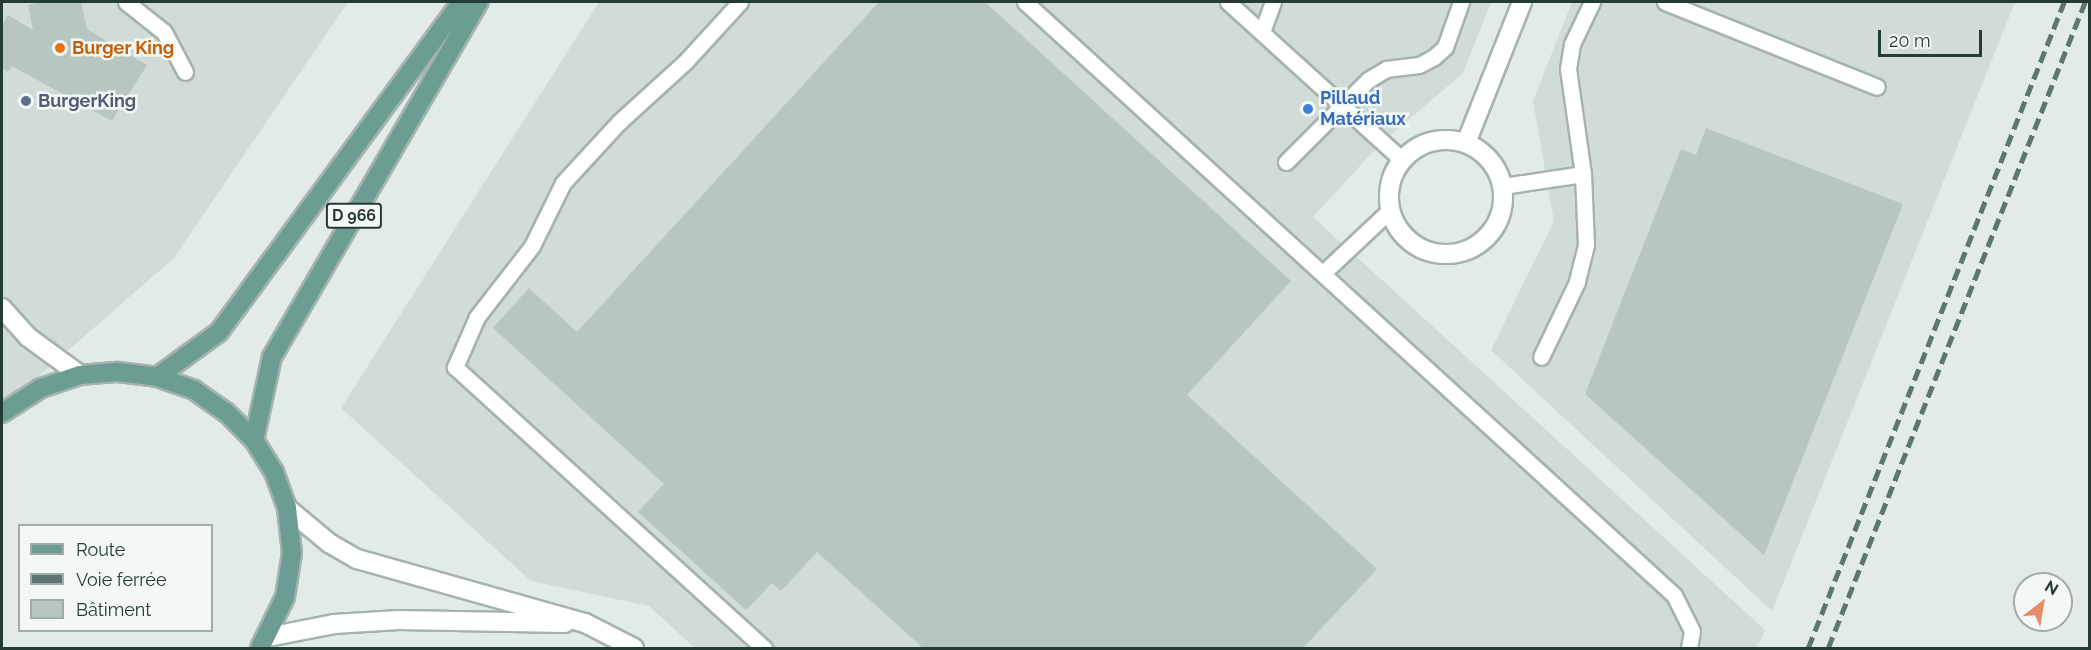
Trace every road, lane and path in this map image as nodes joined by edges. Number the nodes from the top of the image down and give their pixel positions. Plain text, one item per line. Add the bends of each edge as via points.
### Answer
1 (126, 2) edge
2 (461, 2) edge
3 (478, 2) edge
4 (740, 2) edge
5 (1025, 2) edge
6 (1228, 2) edge
7 (1273, 2) edge
8 (1461, 2) edge
9 (1521, 2) edge
10 (1592, 2) edge
11 (1665, 2) edge
12 (1262, 32) junction
13 (185, 72) dead end
14 (1877, 87) dead end
15 (1341, 104) junction
16 (1466, 143) junction
17 (1402, 160) junction
18 (1286, 162) dead end
19 (1583, 174) junction
20 (1503, 186) junction
21 (1390, 210) junction
22 (1323, 273) junction
23 (2, 308) edge
24 (1541, 357) dead end
25 (80, 375) junction
26 (157, 377) junction
27 (2, 414) edge
28 (254, 440) junction
29 (287, 508) junction
30 (585, 623) junction
31 (264, 643) edge
32 (634, 648) edge
33 (764, 648) edge
34 (1689, 648) edge

1 - 13 lane via 164,32
2 - 26 main road, D 966 via 219,332
3 - 28 main road, D 966 via 272,357
4 - 33 lane via 563,183 532,246 477,317 455,367
5 - 22 lane
6 - 12 lane
7 - 12 lane
8 - 15 lane via 1445,47 1434,57 1419,65 1386,69
9 - 16 street
10 - 19 lane via 1572,44 1568,69
11 - 14 lane
12 - 15 lane
15 - 17 lane
15 - 18 lane
16 - 17 street via 1431,142
16 - 20 street via 1483,153 1496,168
17 - 21 street via 1393,175
19 - 20 lane
19 - 24 lane via 1586,245 1580,273
20 - 21 street via 1503,206 1497,224 1484,240 1468,250 1449,254 1429,251 1405,235
21 - 22 lane
22 - 34 lane via 1674,595 1692,631
23 - 25 street via 28,337
25 - 26 main road via 118,372
25 - 27 main road via 41,388
26 - 28 main road via 194,390 226,412
28 - 29 main road via 274,472
29 - 30 street via 357,559
29 - 31 main road via 292,553 285,597
30 - 31 street via 399,620 334,624
30 - 32 street

